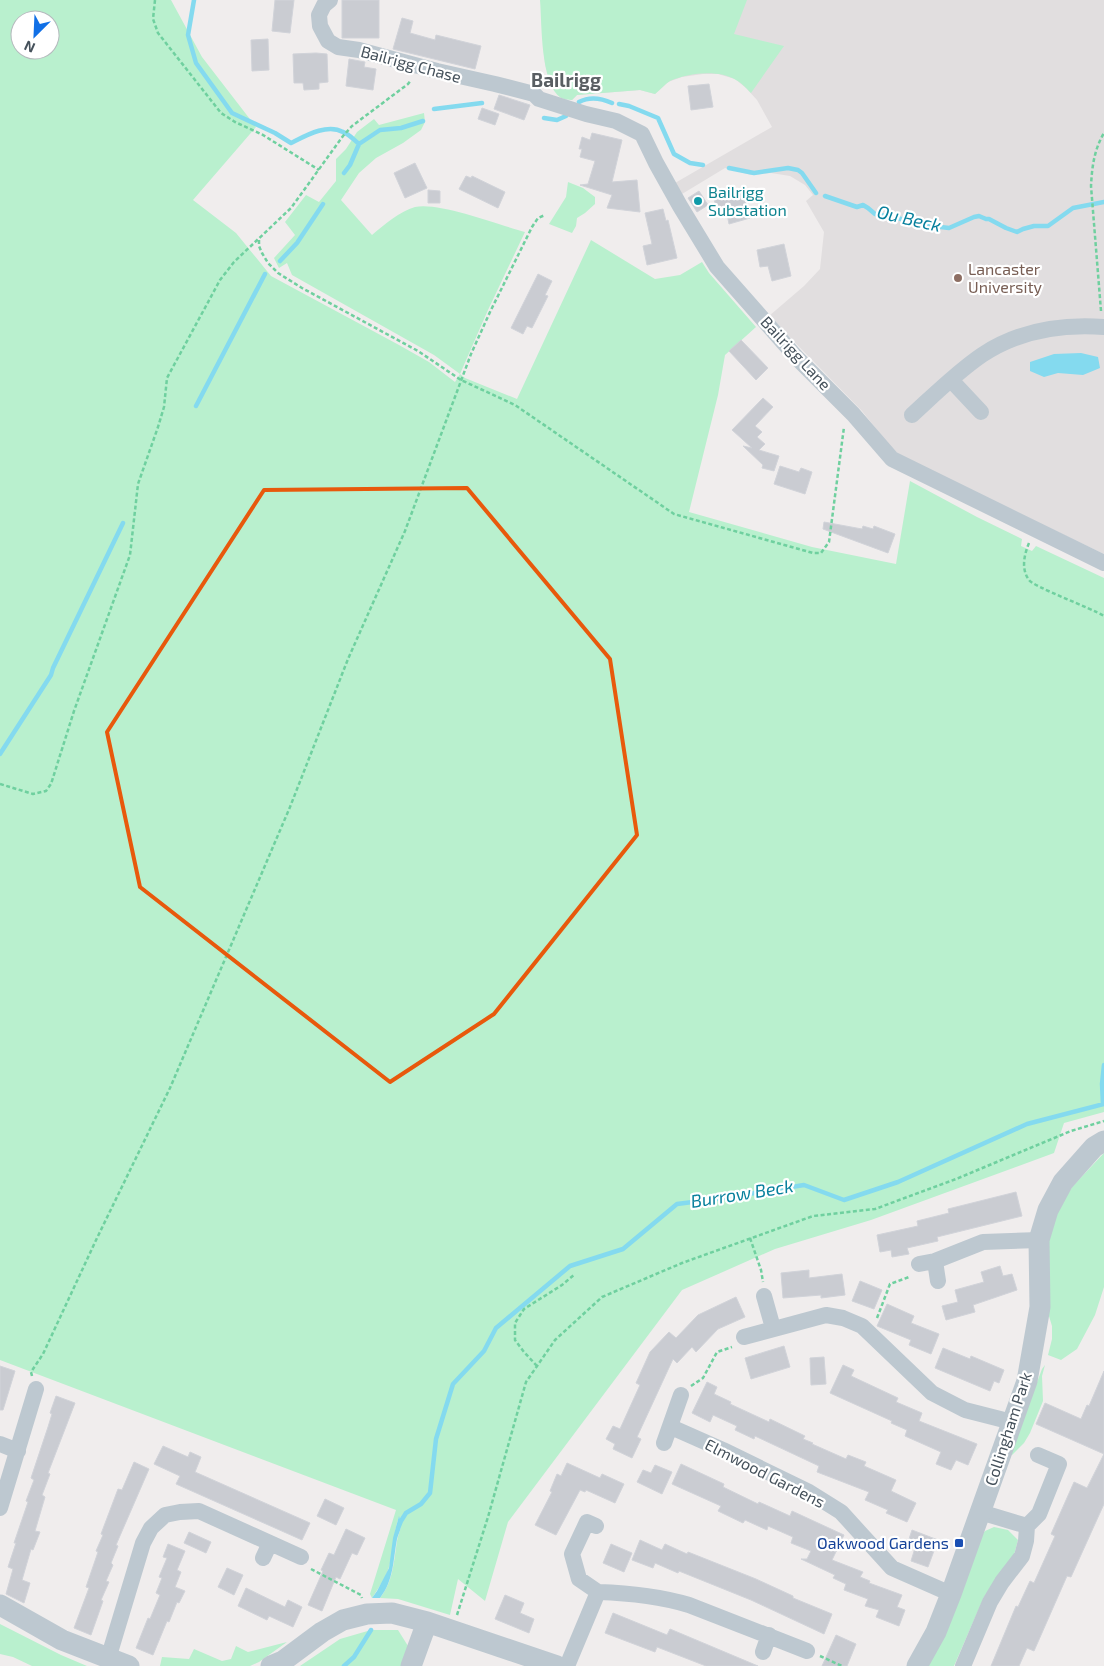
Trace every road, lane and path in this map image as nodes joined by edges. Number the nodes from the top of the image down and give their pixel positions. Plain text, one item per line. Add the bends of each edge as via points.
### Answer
1 (155, 0) edge
2 (330, 0) edge
3 (420, 66) junction
4 (539, 99) joint
5 (1104, 133) edge
6 (319, 170) junction
7 (545, 215) dead end
8 (259, 239) junction
9 (1102, 321) edge
10 (462, 380) junction
11 (951, 380) junction
12 (981, 412) dead end
13 (853, 414) junction
14 (912, 415) dead end
15 (1035, 530) junction
16 (1104, 563) edge
17 (1104, 616) edge
18 (0, 784) edge
19 (1104, 1121) edge
20 (1104, 1141) edge
21 (750, 1238) junction
22 (1039, 1240) junction
23 (935, 1261) junction
24 (919, 1264) joint
25 (575, 1274) dead end
26 (938, 1281) dead end
27 (764, 1296) joint
28 (773, 1328) junction
29 (870, 1334) junction
30 (744, 1336) joint
31 (537, 1366) junction
32 (36, 1389) joint
33 (682, 1395) joint
34 (1012, 1422) junction
35 (671, 1427) junction
36 (664, 1443) dead end
37 (0, 1444) edge
38 (18, 1451) junction
39 (1038, 1455) dead end
40 (0, 1508) edge
41 (980, 1512) junction
42 (596, 1526) dead end
43 (1027, 1526) junction
44 (301, 1557) joint
45 (598, 1592) junction
46 (951, 1594) junction
47 (0, 1605) edge
48 (367, 1614) junction
49 (427, 1622) junction
50 (452, 1630) junction
51 (769, 1635) junction
52 (807, 1650) joint
53 (763, 1652) dead end
54 (108, 1659) junction
55 (129, 1666) edge
56 (270, 1666) edge
57 (411, 1666) edge
58 (557, 1666) edge
59 (568, 1666) edge
60 (842, 1666) edge
61 (917, 1666) edge
62 (963, 1666) edge

1 - 6 path via 153,19 158,32 221,113
2 - 3 street, Bailrigg Chase via 319,14 320,26 328,41 338,47
3 - 4 street, Bailrigg Chase via 534,94
3 - 6 path via 408,84 352,126
4 - 13 street, Bailrigg Lane via 616,121 642,134 717,267 797,358
5 - 9 path via 1092,166 1091,199
6 - 8 path via 291,208
7 - 10 path via 538,218 523,244
8 - 10 path via 268,264 278,273 418,351
8 - 18 path via 220,280 167,378 164,407 138,484 130,556 51,784 46,791 34,794
9 - 11 street via 1024,336 984,354
10 - 13 path via 514,405 674,514 821,554 829,542 842,434 845,421
10 - 32 path via 405,531 170,1088 43,1354 31,1372
11 - 12 street
11 - 14 street
13 - 15 street, Bailrigg Lane via 892,459
15 - 16 street, Bailrigg Lane
15 - 17 path via 1024,561 1025,572 1031,582
19 - 21 path via 1071,1131 875,1209 813,1216
20 - 22 street, Collingham Park via 1094,1147 1063,1182 1048,1210
21 - 27 path via 761,1270
21 - 31 path via 602,1297 555,1340
22 - 23 street via 983,1242
22 - 34 street, Collingham Park via 1040,1307 1027,1382
23 - 24 street
23 - 26 street
24 - 29 path via 914,1274 890,1284
25 - 31 path via 524,1309 515,1323 515,1340
27 - 28 street
28 - 29 street via 826,1315 862,1326
28 - 30 street
29 - 34 street via 932,1393 965,1410
30 - 33 path via 736,1346 717,1352 702,1378
31 - 50 path via 526,1382
32 - 38 street
33 - 35 street
34 - 41 street, Collingham Park
35 - 36 street
35 - 46 street, Elmwood Gardens via 809,1492 841,1512 892,1568
37 - 38 street
38 - 40 street
39 - 43 street via 1059,1464 1039,1514
41 - 43 street
41 - 46 street, Collingham Park
42 - 45 street via 587,1522 572,1554 579,1579
43 - 62 street via 1022,1556 990,1602
44 - 48 path via 299,1562 361,1595
44 - 54 street via 267,1551 199,1511 165,1516 151,1528 143,1543
45 - 51 street via 671,1599
45 - 59 street
46 - 61 street, Collingham Park via 936,1632
47 - 54 street via 62,1640
48 - 49 street via 392,1613
48 - 56 street via 343,1620 283,1661
49 - 50 street
49 - 57 street
50 - 58 street
51 - 52 street
51 - 53 street
52 - 60 path
54 - 55 street

